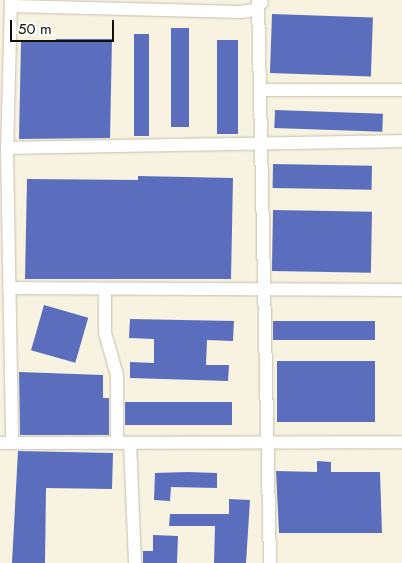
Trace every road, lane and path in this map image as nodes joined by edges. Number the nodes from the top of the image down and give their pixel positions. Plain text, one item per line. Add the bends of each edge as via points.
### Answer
1 (11, 3) edge
2 (260, 3) edge
3 (171, 6) edge
4 (260, 90) junction
5 (402, 90) edge
6 (402, 141) edge
7 (262, 144) junction
8 (7, 148) junction
9 (8, 288) junction
10 (264, 289) junction
11 (105, 290) junction
12 (402, 290) edge
13 (268, 441) junction
14 (402, 442) edge
15 (6, 443) edge
16 (124, 443) junction
17 (135, 563) edge
18 (270, 563) edge

1 - 3 street
1 - 8 street
2 - 3 street via 241,12
2 - 4 street
4 - 5 street
4 - 7 street
6 - 7 street
7 - 8 street
7 - 10 street
8 - 9 street
9 - 11 street
9 - 15 street
10 - 11 street
10 - 12 street
10 - 13 street
11 - 16 street via 105,333 117,375
13 - 14 street
13 - 16 street
13 - 18 street
15 - 16 street
16 - 17 street

